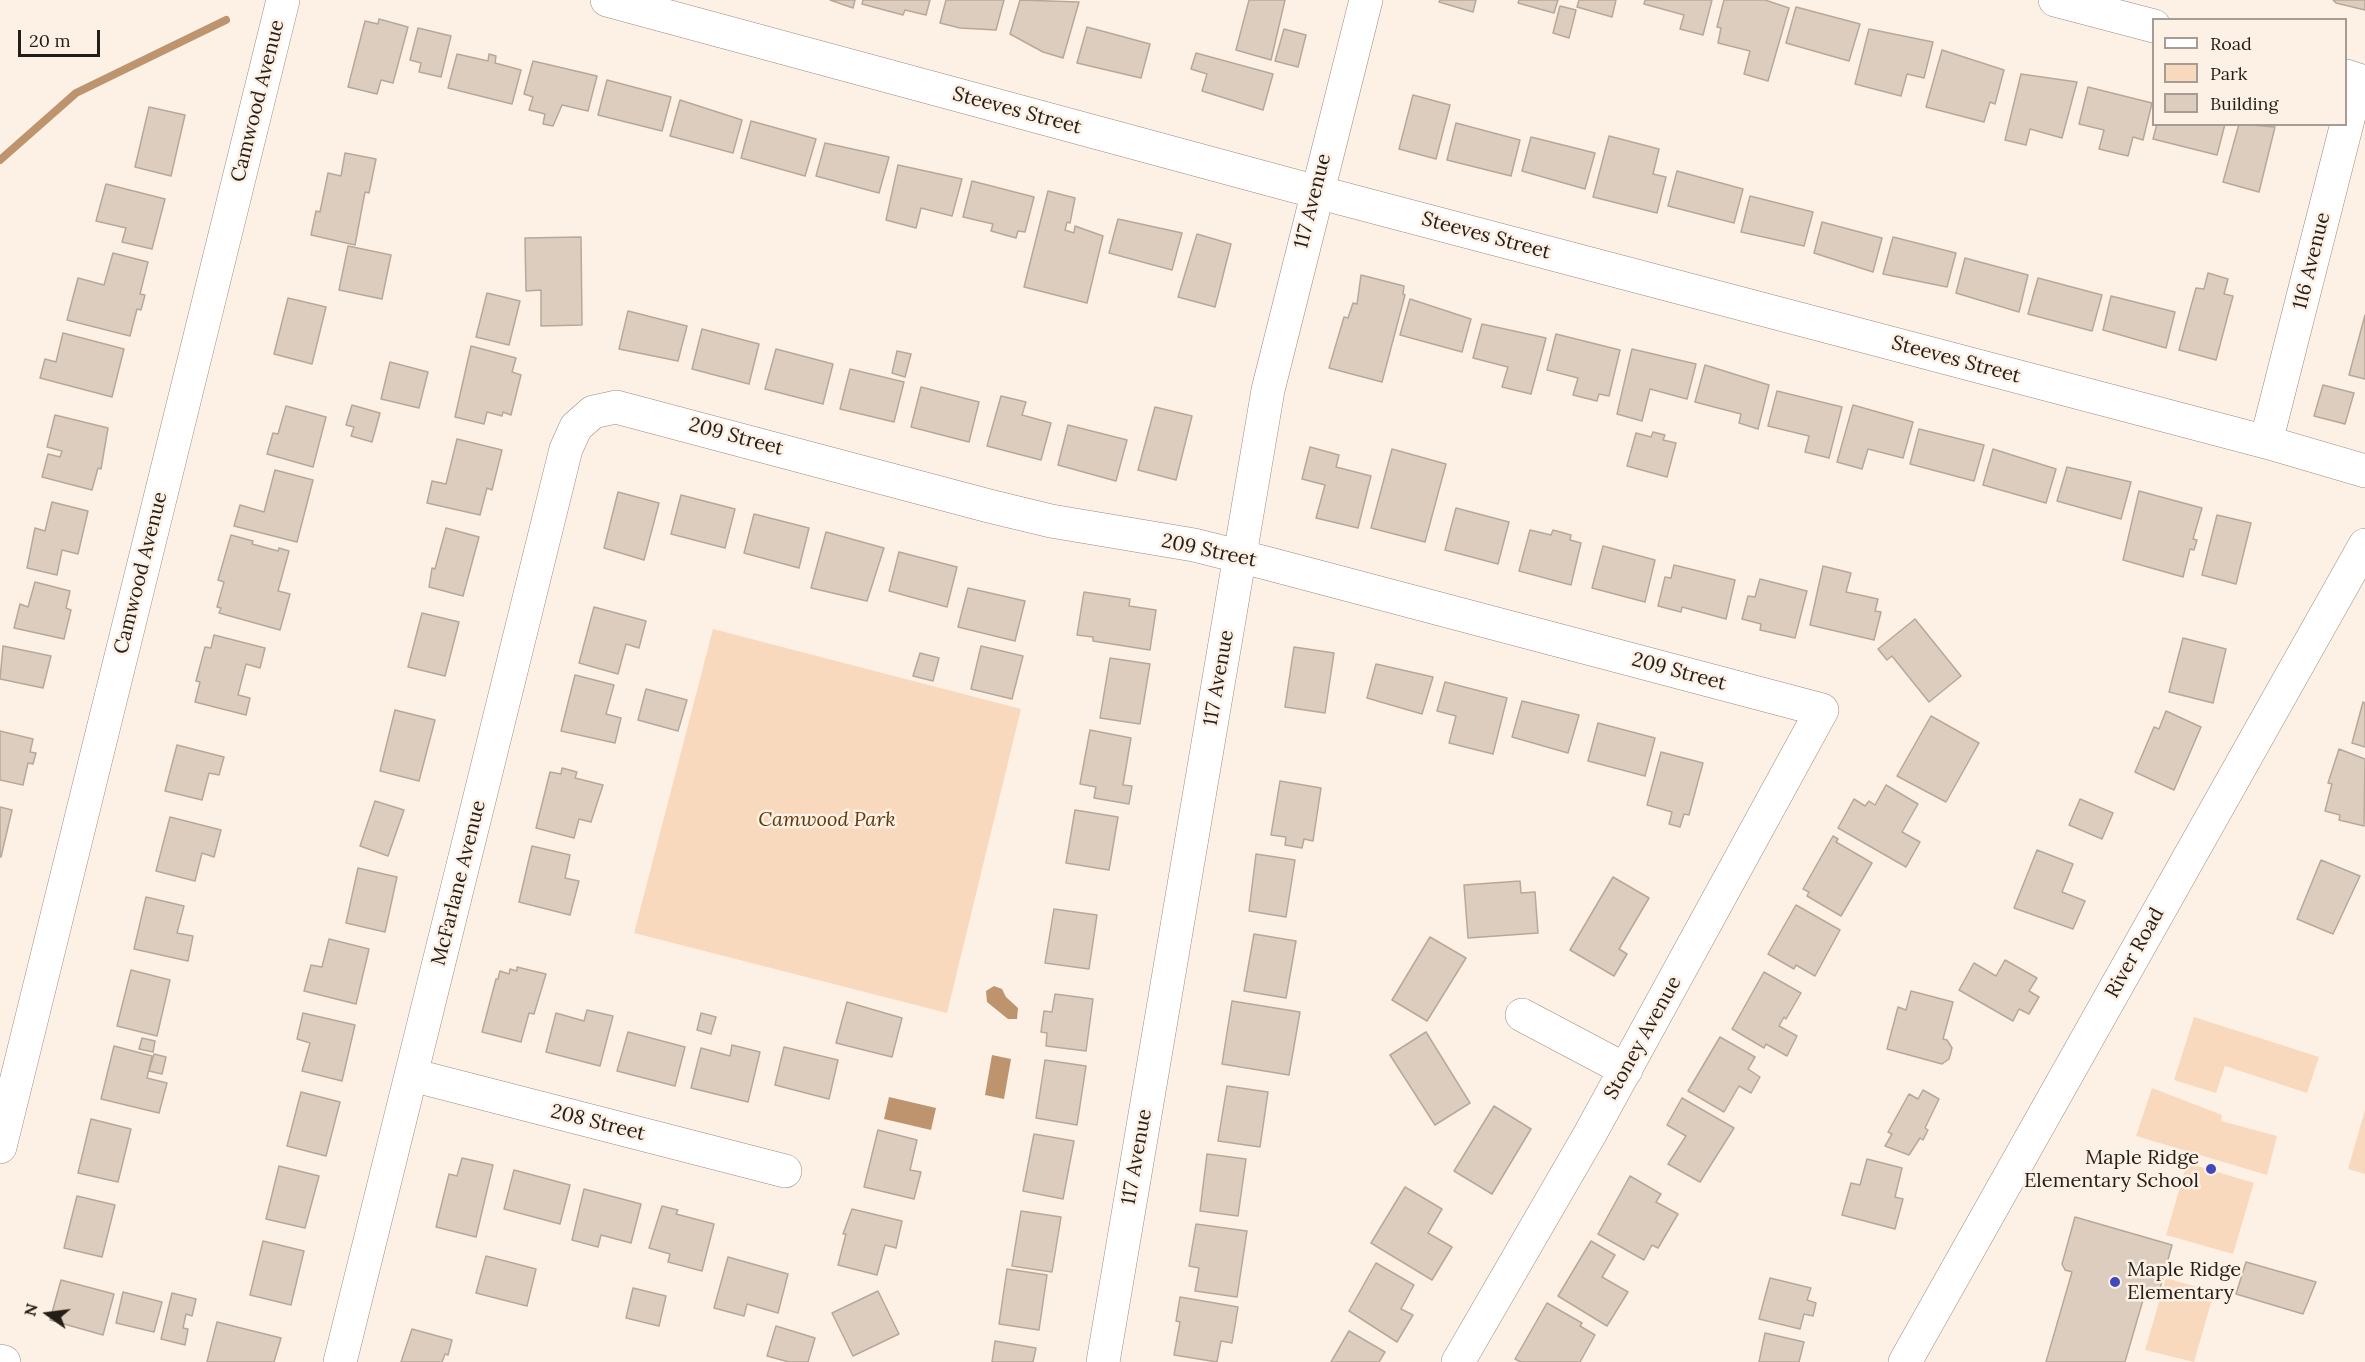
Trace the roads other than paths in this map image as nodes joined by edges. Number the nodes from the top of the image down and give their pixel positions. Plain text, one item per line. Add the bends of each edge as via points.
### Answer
1 (283, 0) edge
2 (608, 0) edge
3 (1365, 0) edge
4 (2055, 0) edge
5 (2152, 25) edge
6 (2352, 78) edge
7 (2347, 99) edge
8 (2341, 126) edge
9 (1316, 191) junction
10 (593, 412) joint
11 (2266, 442) junction
12 (2365, 471) edge
13 (2365, 545) edge
14 (1239, 557) junction
15 (1822, 710) joint
16 (1522, 1015) dead end
17 (1626, 1070) junction
18 (412, 1075) junction
19 (0, 1147) edge
20 (785, 1171) dead end
21 (0, 1361) edge
22 (4, 1362) edge
23 (340, 1362) edge
24 (1103, 1362) edge
25 (1458, 1362) edge
26 (1905, 1362) edge

1 - 19 street, Camwood Avenue
2 - 9 street, Steeves Street
3 - 9 street, 117 Avenue
4 - 5 street
6 - 7 street, 116 Avenue
8 - 11 street, 116 Avenue
9 - 11 street, Steeves Street
9 - 14 street, 117 Avenue via 1268,390
10 - 14 street, 209 Street via 616,407 647,413 989,506
10 - 18 street, McFarlane Avenue via 576,427 566,449
11 - 12 street, Steeves Street
13 - 26 street, River Road
14 - 15 street, 209 Street
14 - 24 street, 117 Avenue
15 - 17 street, Stoney Avenue
16 - 17 street
17 - 25 street, Stoney Avenue
18 - 20 street, 208 Street
18 - 23 street, McFarlane Avenue
21 - 22 street

